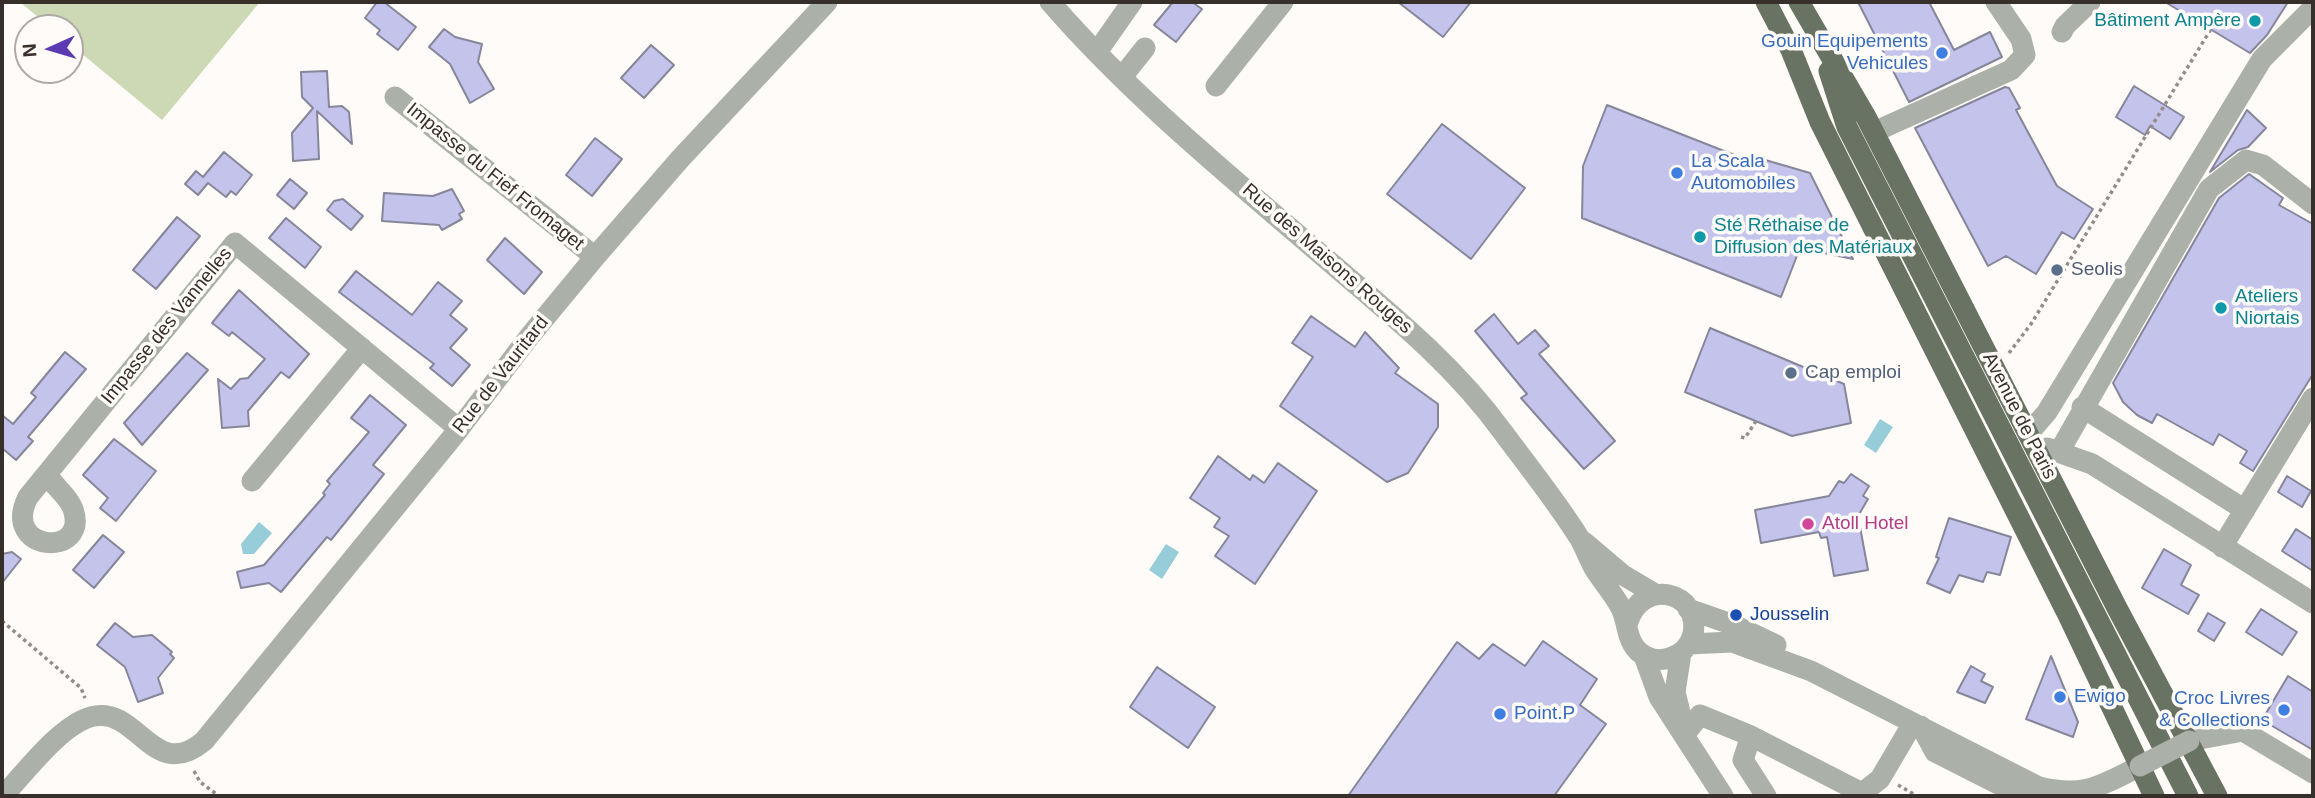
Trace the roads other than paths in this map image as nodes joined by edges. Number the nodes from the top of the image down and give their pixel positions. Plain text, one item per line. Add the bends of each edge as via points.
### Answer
1 (827, 2) edge
2 (1050, 2) edge
3 (1132, 2) edge
4 (1283, 2) edge
5 (1766, 2) edge
6 (1799, 2) edge
7 (1996, 2) edge
8 (2090, 2) edge
9 (2313, 8) edge
10 (2062, 32) dead end
11 (1817, 37) junction
12 (1145, 48) dead end
13 (1791, 50) junction
14 (1097, 52) junction
15 (1122, 77) junction
16 (1216, 86) dead end
17 (395, 97) dead end
18 (1847, 127) junction
19 (1874, 132) junction
20 (2313, 204) edge
21 (595, 257) junction
22 (362, 348) junction
23 (2313, 398) edge
24 (2082, 407) junction
25 (459, 429) junction
26 (2032, 438) junction
27 (2059, 452) junction
28 (47, 474) dead end
29 (252, 481) dead end
30 (2245, 510) junction
31 (1579, 539) junction
32 (2222, 547) junction
33 (1655, 594) junction
34 (2313, 603) edge
35 (1688, 609) junction
36 (1628, 622) junction
37 (1685, 648) junction
38 (1644, 656) junction
39 (1811, 671) junction
40 (1917, 724) junction
41 (1685, 734) junction
42 (1751, 736) junction
43 (2189, 741) junction
44 (2140, 766) junction
45 (2313, 773) edge
46 (2212, 787) edge
47 (2043, 792) edge
48 (1865, 795) edge
49 (3, 796) edge
50 (1723, 796) edge
51 (1766, 796) edge
52 (2154, 796) edge
53 (2188, 796) edge
54 (2228, 796) edge

1 - 21 street, Rue de Vauritard
2 - 14 street, Rue des Maisons Rouges
3 - 14 street
4 - 16 street
5 - 13 main road, Avenue de Paris
6 - 11 main road, Avenue de Paris
7 - 19 street via 2021,39 2025,55 2011,70
8 - 10 street
9 - 26 street via 2262,59
11 - 18 main road, Avenue de Paris
11 - 19 main road, Avenue de Paris
12 - 15 street
13 - 18 main road, Avenue de Paris
13 - 44 main road, Avenue de Paris via 1820,122
14 - 15 street, Rue des Maisons Rouges
15 - 31 street, Rue des Maisons Rouges via 1181,134 1443,361 1499,427
17 - 21 street, Impasse du Fief Fromaget
18 - 53 main road, Avenue de Paris
19 - 26 main road, Avenue de Paris
20 - 24 street via 2263,165 2246,160 2208,189
21 - 25 street, Rue de Vauritard
22 - 25 street, Impasse des Vannelles
22 - 28 street, Impasse des Vannelles via 235,243
22 - 29 street
23 - 30 street
24 - 27 street
24 - 30 street
25 - 49 street, Rue de Vauritard via 204,741 184,755 158,748 115,719 93,716 51,745
26 - 27 street
26 - 43 main road, Avenue de Paris
27 - 32 street via 2092,464
30 - 32 street
31 - 33 street, Rue des Maisons Rouges
31 - 36 street, Rue des Maisons Rouges
32 - 34 street
33 - 35 street via 1674,597
33 - 36 street via 1636,604
35 - 37 street via 1693,629
35 - 39 street via 1783,649
36 - 38 street via 1631,642
37 - 38 street via 1663,660
37 - 39 street via 1732,642
37 - 41 street via 1675,692
38 - 41 street via 1659,697
39 - 40 street
40 - 47 street
40 - 48 street
41 - 42 street via 1700,715
41 - 50 street
42 - 48 street
42 - 51 street via 1743,760
43 - 44 street, bridge
43 - 45 street via 2243,731
43 - 46 main road, Avenue de Paris
44 - 47 street via 2079,793
44 - 52 main road, Avenue de Paris
46 - 54 street

